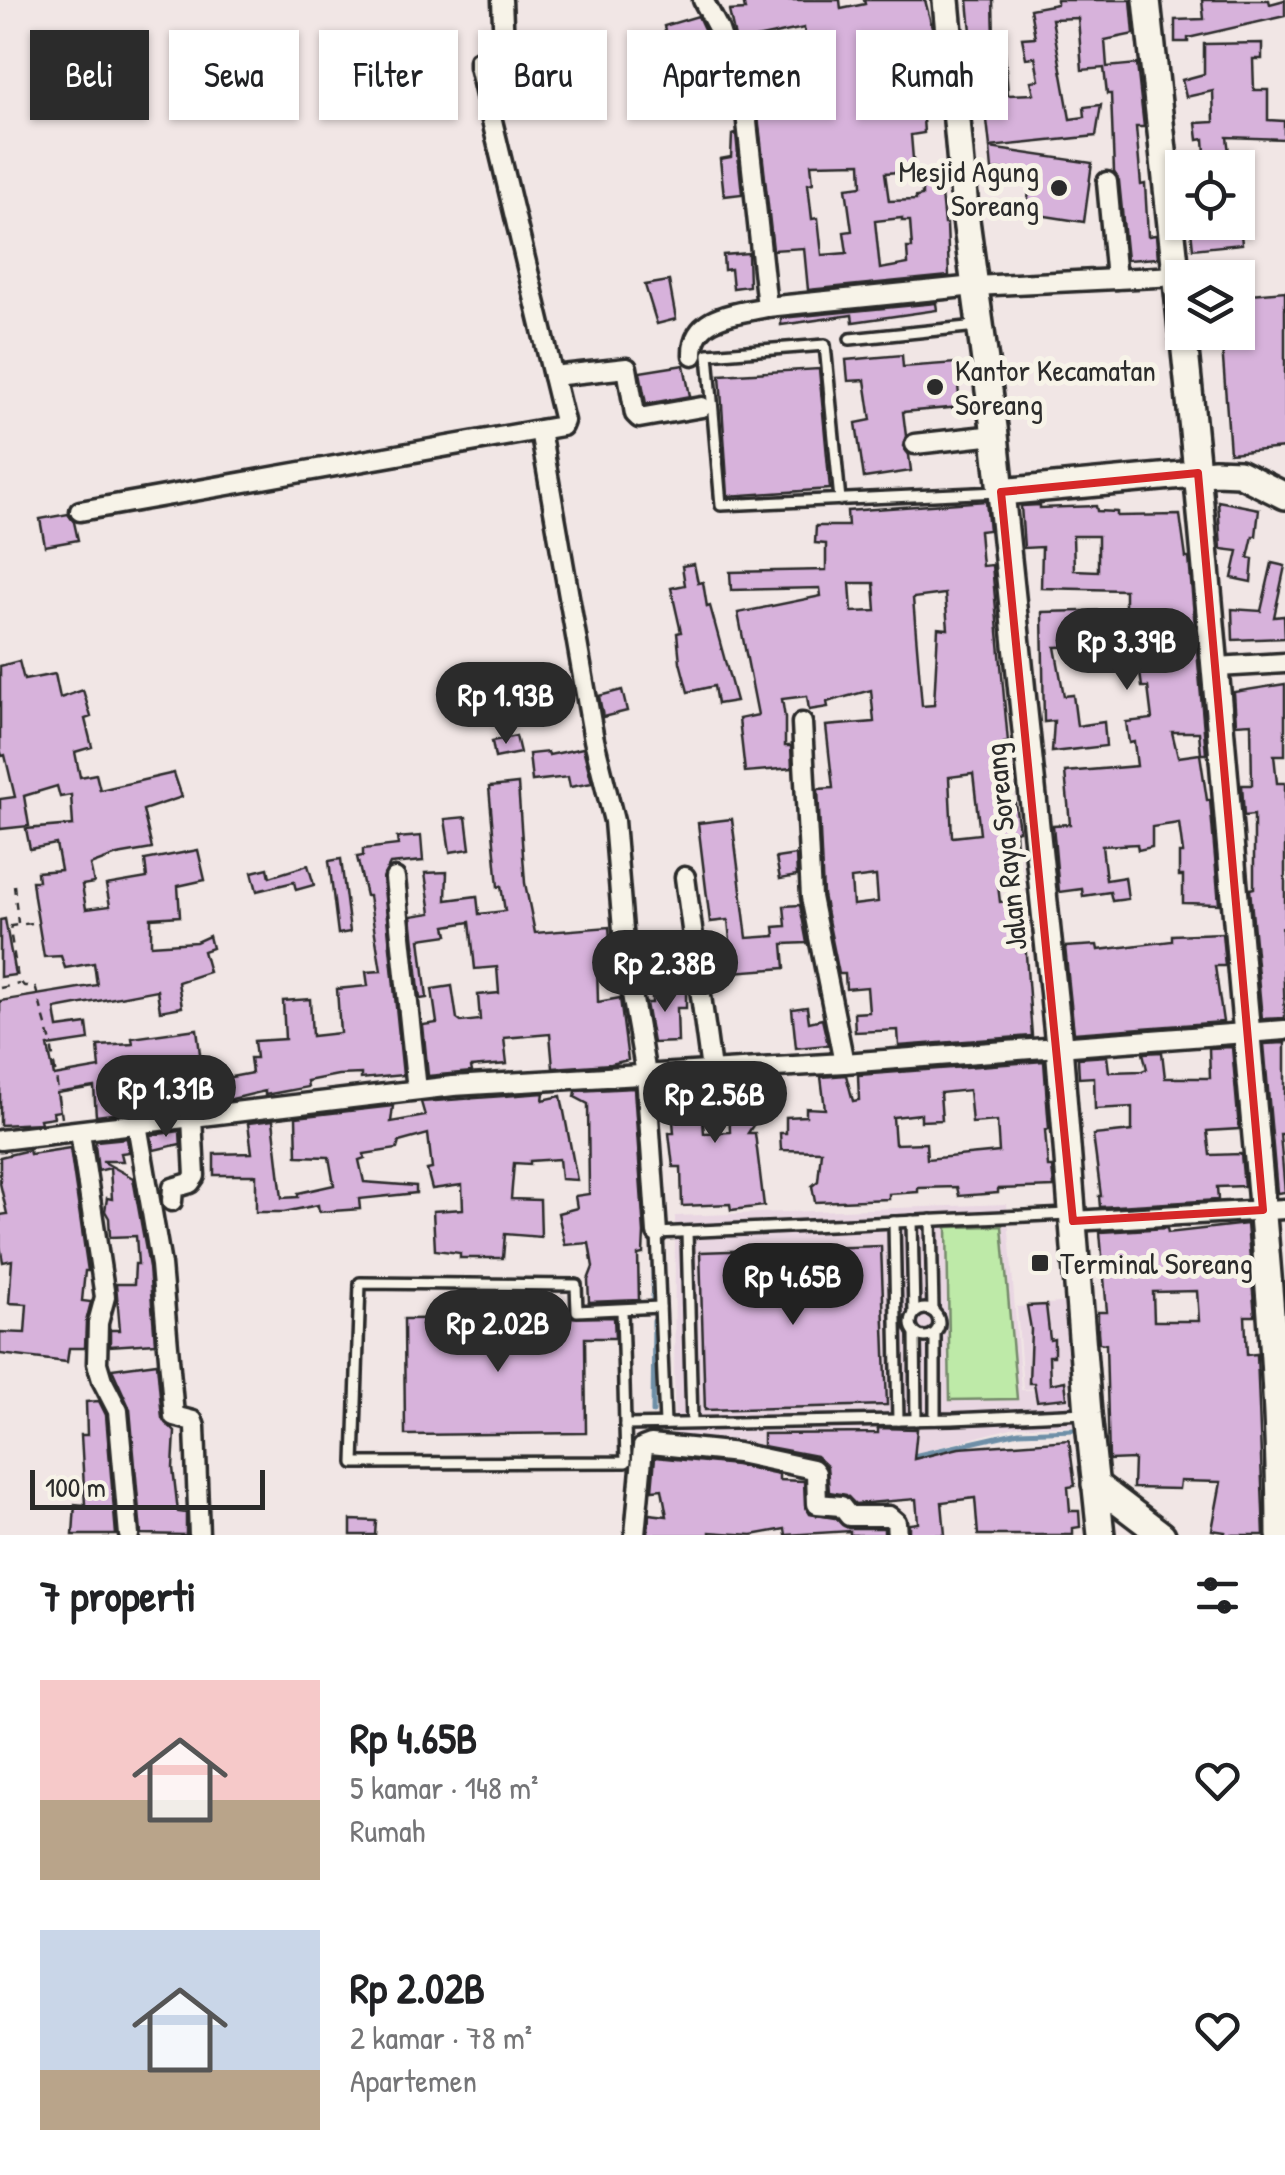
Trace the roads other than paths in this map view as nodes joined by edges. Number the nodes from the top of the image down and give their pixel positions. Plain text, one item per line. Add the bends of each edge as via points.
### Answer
1 (502, 0) edge
2 (703, 0) edge
3 (946, 0) edge
4 (1147, 0) edge
5 (1107, 182) dead end
6 (1175, 260) edge
7 (1165, 277) edge
8 (1116, 279) junction
9 (975, 286) junction
10 (767, 307) junction
11 (980, 325) junction
12 (850, 339) dead end
13 (1185, 350) edge
14 (693, 355) dead end
15 (553, 376) junction
16 (702, 407) dead end
17 (540, 430) junction
18 (994, 434) junction
19 (914, 444) dead end
20 (1198, 474) junction
21 (1001, 492) junction
22 (1285, 496) edge
23 (840, 500) junction
24 (80, 511) dead end
25 (1285, 663) edge
26 (1216, 667) junction
27 (802, 723) dead end
28 (684, 877) dead end
29 (395, 878) dead end
30 (1285, 1030) edge
31 (1246, 1032) junction
32 (1059, 1045) junction
33 (844, 1063) junction
34 (710, 1070) junction
35 (646, 1074) junction
36 (417, 1090) junction
37 (192, 1118) junction
38 (138, 1124) junction
39 (72, 1133) junction
40 (0, 1140) edge
41 (172, 1202) dead end
42 (1274, 1210) edge
43 (1072, 1217) junction
44 (931, 1220) junction
45 (894, 1222) junction
46 (912, 1222) junction
47 (686, 1232) junction
48 (657, 1234) junction
49 (660, 1307) junction
50 (622, 1309) junction
51 (933, 1310) junction
52 (914, 1314) junction
53 (915, 1334) junction
54 (934, 1334) junction
55 (1088, 1413) junction
56 (898, 1420) junction
57 (916, 1420) junction
58 (935, 1420) junction
59 (666, 1424) junction
60 (692, 1424) junction
61 (625, 1425) junction
62 (1095, 1484) junction
63 (129, 1535) edge
64 (199, 1535) edge
65 (634, 1535) edge
66 (896, 1535) edge
67 (1101, 1535) edge
68 (1162, 1535) edge
69 (1280, 1535) edge

1 - 15 street via 504,46 479,66
2 - 10 street via 746,114
3 - 9 main road, Jalan Raya Soreang
4 - 6 main road
5 - 8 street
7 - 8 street
8 - 9 street
9 - 10 street
9 - 11 main road, Jalan Raya Soreang
10 - 14 street via 703,326
11 - 12 lane
11 - 18 main road, Jalan Raya Soreang
13 - 20 main road
15 - 16 street via 627,368 639,418
15 - 17 street via 564,424
17 - 24 street
17 - 35 street via 614,821
18 - 19 street
18 - 21 main road, Jalan Raya Soreang
20 - 21 main road
20 - 22 main road via 1239,473
20 - 26 main road
21 - 23 lane
21 - 32 main road, Jalan Raya Soreang
23 - 23 lane via 722,505 708,354 825,345
25 - 26 street
26 - 31 main road
27 - 33 street via 810,898
28 - 34 street
29 - 36 street
30 - 31 street
31 - 32 street
31 - 42 main road
32 - 33 street
32 - 43 main road, Jalan Raya Soreang
33 - 34 street
34 - 35 street
35 - 36 street
35 - 48 street
36 - 37 street
37 - 38 street
37 - 41 street via 195,1176 173,1188
38 - 39 street
38 - 64 street via 161,1265 174,1416 195,1427
39 - 40 street
39 - 63 street via 105,1296 97,1363 118,1411
42 - 43 street
42 - 69 main road
43 - 44 lane
43 - 55 main road, Jalan Raya Soreang
44 - 46 lane
44 - 51 lane
45 - 46 lane
45 - 47 lane
45 - 56 lane
46 - 52 lane
47 - 48 lane
47 - 60 lane
48 - 49 lane
49 - 50 lane
49 - 59 lane
50 - 61 lane
50 - 61 lane via 577,1311 576,1285 360,1284 354,1463 626,1462
51 - 52 lane
51 - 54 lane via 940,1322
52 - 53 lane
53 - 54 lane
53 - 57 lane
54 - 58 lane
55 - 58 lane
55 - 62 main road, Jalan Raya Soreang
56 - 57 lane
56 - 60 lane
57 - 58 lane
59 - 60 lane
59 - 61 lane
62 - 67 main road, Jalan Raya Soreang
62 - 68 main road
65 - 66 street via 644,1447 650,1444 738,1452 813,1469 817,1504 841,1506 850,1516 888,1516 896,1522

